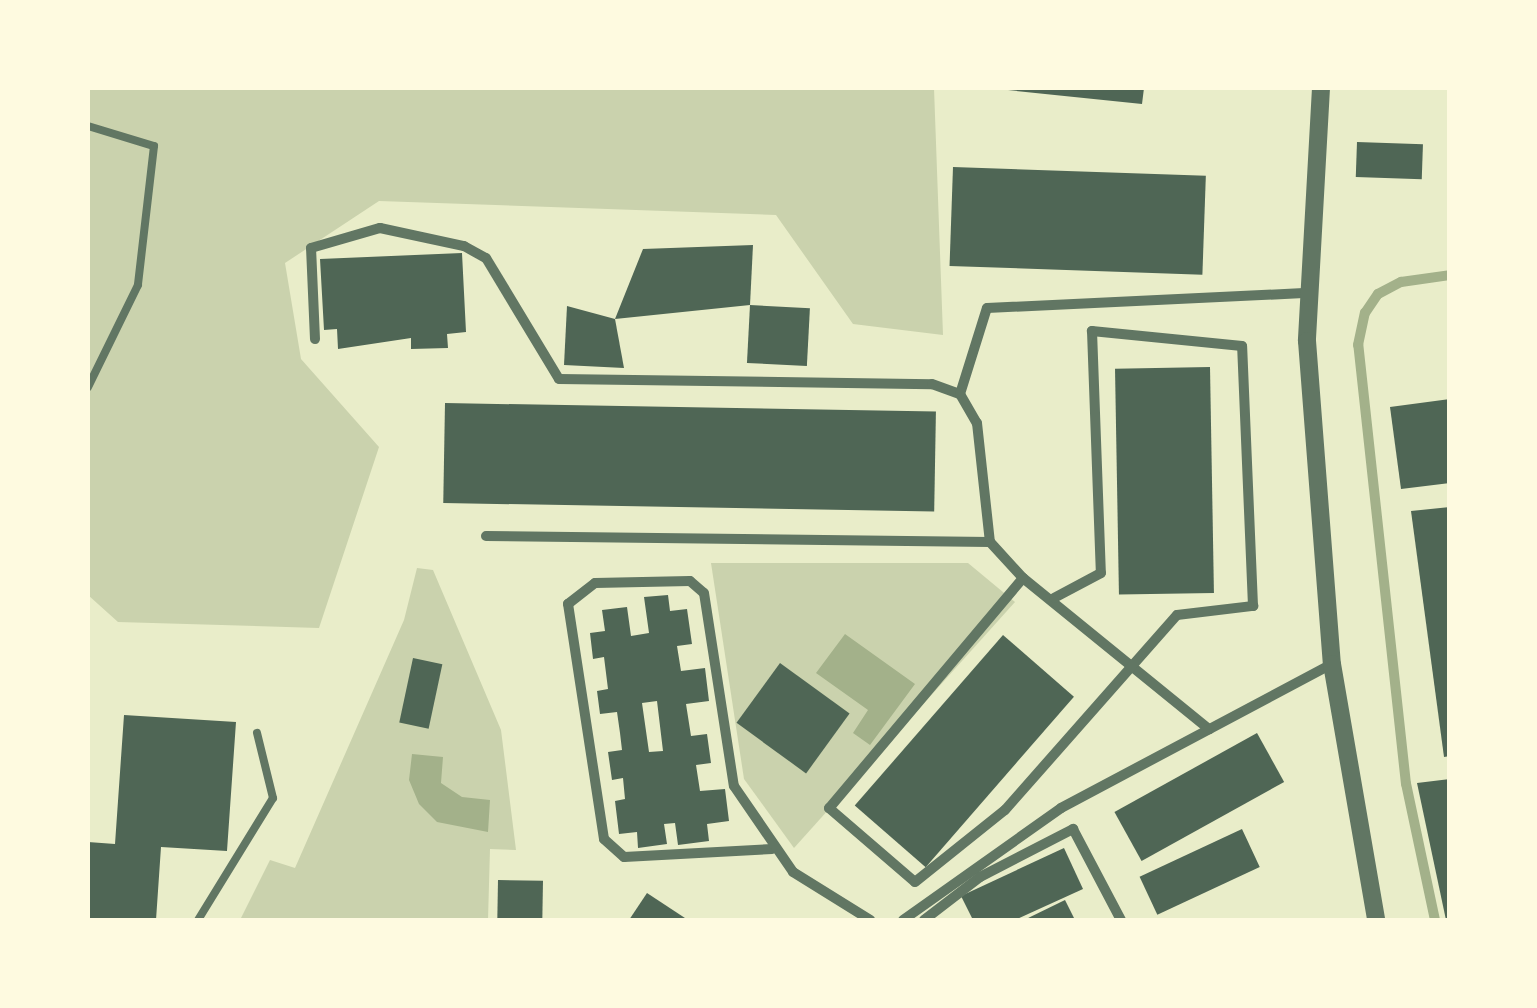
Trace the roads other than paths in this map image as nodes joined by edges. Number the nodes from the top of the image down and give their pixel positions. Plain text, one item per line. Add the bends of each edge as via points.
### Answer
1 (1320, 88) edge
2 (88, 126) edge
3 (1310, 293) junction
4 (315, 339) dead end
5 (88, 387) edge
6 (960, 394) junction
7 (486, 536) dead end
8 (990, 542) junction
9 (1023, 578) junction
10 (1054, 598) junction
11 (1134, 664) junction
12 (1332, 664) junction
13 (1209, 729) junction
14 (257, 733) dead end
15 (772, 849) junction
16 (198, 920) edge
17 (870, 920) edge
18 (904, 920) edge
19 (924, 920) edge
20 (1122, 920) edge
21 (1376, 920) edge

1 - 3 street
2 - 5 lane via 154,146 138,285
3 - 6 street via 987,308
3 - 12 street
4 - 6 street via 312,248 380,228 464,246 486,258 558,379 904,379
6 - 8 street via 985,455
7 - 8 street
8 - 9 street
9 - 10 street
9 - 11 street via 829,808 915,882 1005,810
10 - 11 street
10 - 11 street via 1101,573 1092,332 1242,346 1254,606 1178,615
11 - 13 street
12 - 13 street
12 - 21 street
13 - 18 street via 1061,808
14 - 16 lane via 273,798
15 - 15 street via 734,786 704,593 690,580 595,583 568,604 604,839 624,858
15 - 17 street via 793,872
19 - 20 street via 980,877 1072,829

